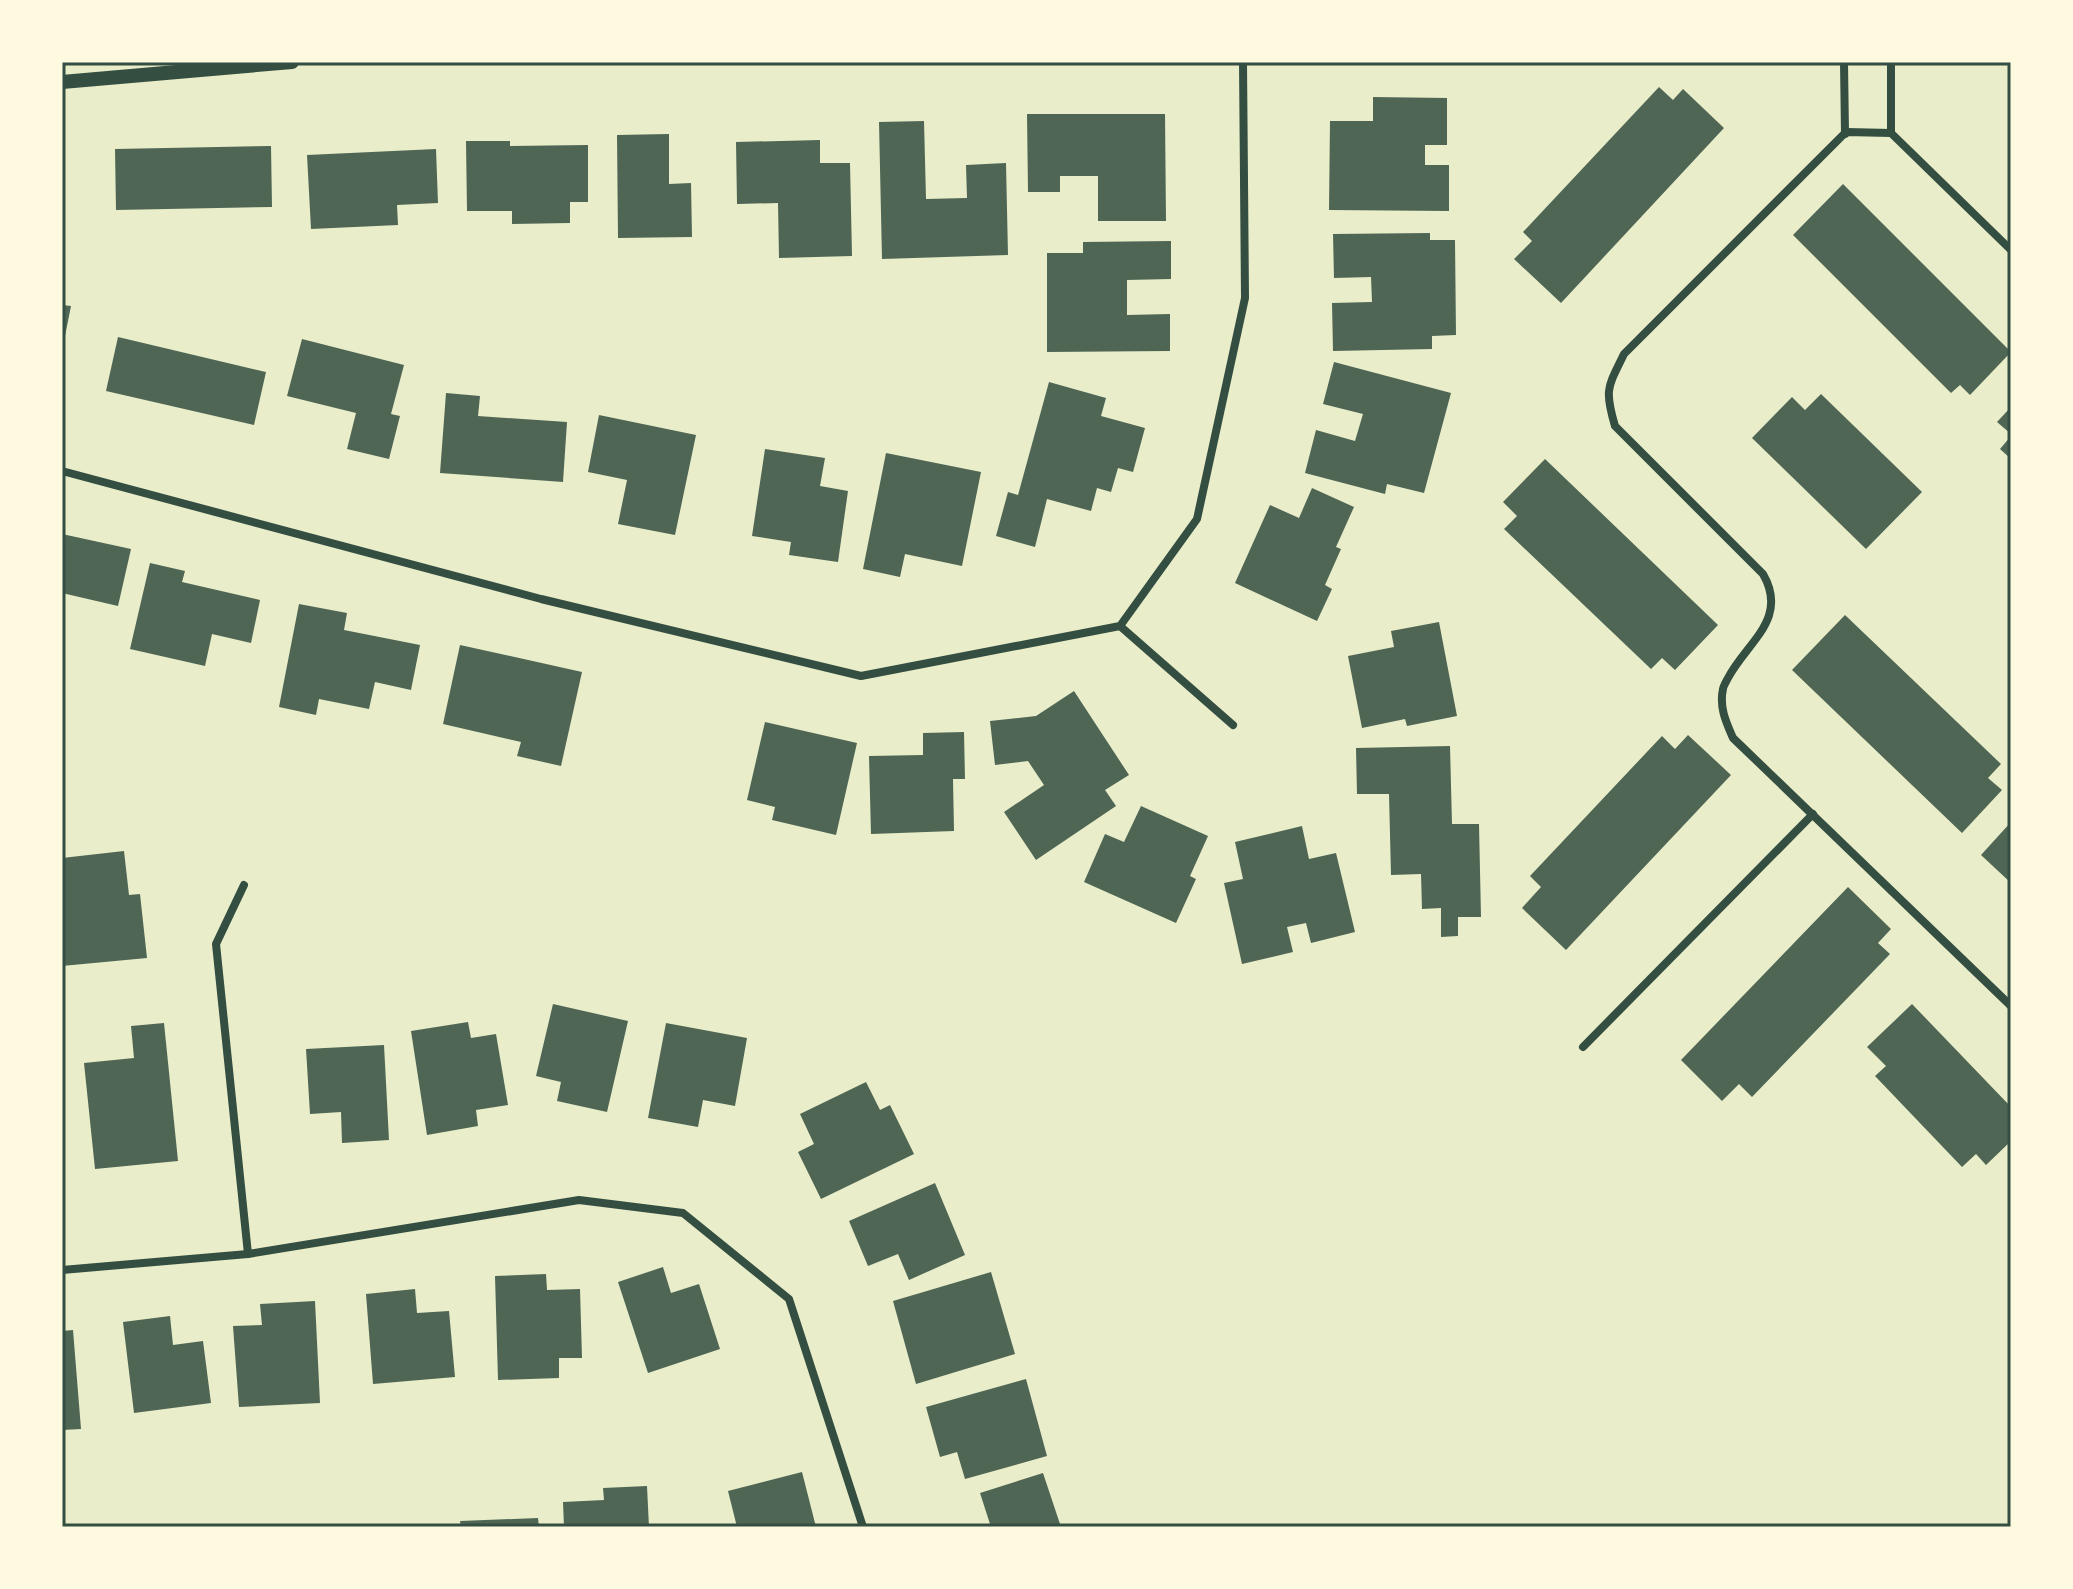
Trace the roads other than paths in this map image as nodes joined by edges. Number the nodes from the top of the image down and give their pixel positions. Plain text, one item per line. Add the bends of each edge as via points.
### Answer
1 (292, 62) edge
2 (1243, 62) edge
3 (1844, 62) edge
4 (1891, 62) edge
5 (62, 82) edge
6 (1891, 133) junction
7 (1845, 134) junction
8 (2011, 250) edge
9 (62, 471) edge
10 (1120, 626) junction
11 (1233, 725) dead end
12 (1813, 814) junction
13 (244, 885) dead end
14 (2011, 1006) edge
15 (1583, 1047) dead end
16 (248, 1254) junction
17 (62, 1270) edge
18 (863, 1527) edge

1 - 5 street
2 - 10 street via 1245,298 1233,357 1197,519
3 - 7 street
4 - 6 street
6 - 7 street
6 - 8 street
7 - 12 street via 1624,354 1609,385 1615,426 1771,588 1763,632 1723,688 1723,715 1733,738
9 - 10 street via 541,599 861,676
10 - 11 street
12 - 14 street
12 - 15 street
13 - 16 street via 216,944
16 - 17 street
16 - 18 street via 579,1200 683,1213 789,1299

